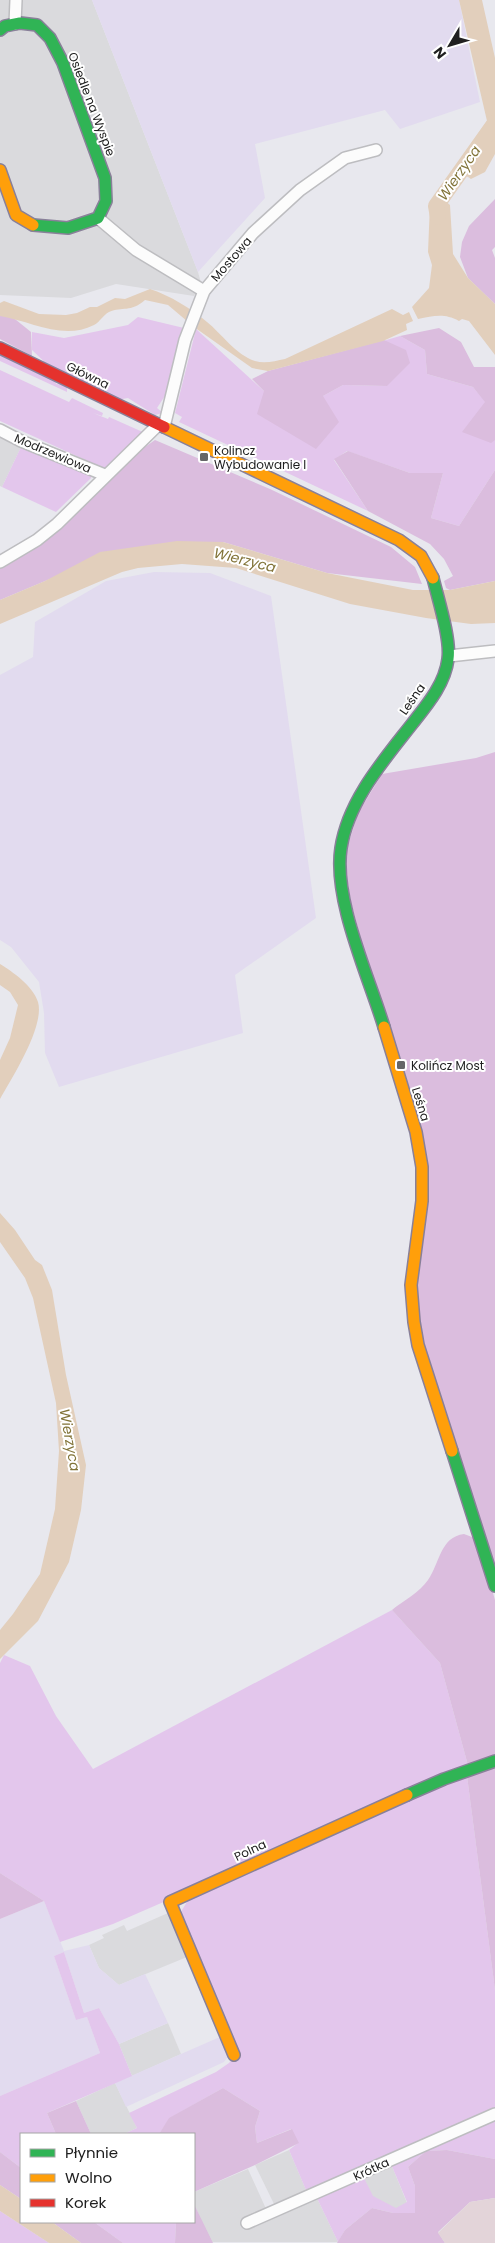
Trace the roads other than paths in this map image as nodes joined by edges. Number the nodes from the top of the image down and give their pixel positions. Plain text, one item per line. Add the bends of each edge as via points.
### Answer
1 (16, 0) edge
2 (16, 24) junction
3 (0, 30) edge
4 (376, 150) dead end
5 (0, 170) edge
6 (98, 218) junction
7 (204, 291) junction
8 (0, 348) edge
9 (161, 426) junction
10 (0, 430) edge
11 (106, 476) junction
12 (0, 562) edge
13 (435, 587) joint
14 (495, 651) edge
15 (449, 656) junction
16 (495, 1586) edge
17 (495, 1761) edge
18 (234, 2055) dead end
19 (495, 2114) edge
20 (247, 2223) dead end

1 - 2 street
2 - 3 street, Osiedle na Wyspie
2 - 6 street, Osiedle na Wyspie via 37,25 50,38 63,63 105,178 106,201
4 - 7 street, Mostowa via 345,158 300,190 253,233
5 - 6 street via 16,215 29,224 68,228
6 - 7 street via 136,250
7 - 9 street, Mostowa
8 - 9 street, Główna
9 - 11 street
9 - 13 street, Główna via 399,540 421,556 432,573
10 - 11 street, Modrzewiowa
11 - 12 street via 57,524
13 - 15 street, Leśna
14 - 15 street
15 - 16 street, Leśna via 444,674 428,702 357,803 343,838 340,864 353,932 414,1128 423,1167 410,1286 418,1345
17 - 18 street, Polna via 444,1779 170,1902
19 - 20 street, Krótka

